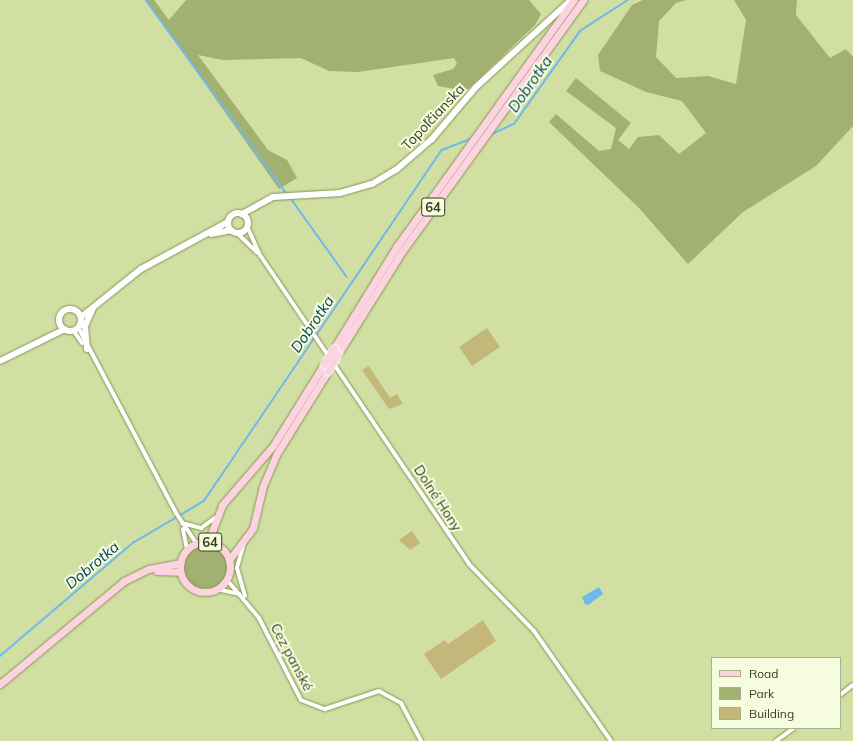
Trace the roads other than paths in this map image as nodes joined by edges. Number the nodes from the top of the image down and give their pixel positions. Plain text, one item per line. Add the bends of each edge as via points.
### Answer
1 (572, 0) edge
2 (583, 0) edge
3 (242, 214) junction
4 (228, 222) junction
5 (247, 226) junction
6 (234, 232) junction
7 (210, 234) junction
8 (260, 255) junction
9 (97, 302) junction
10 (76, 311) junction
11 (81, 317) junction
12 (60, 322) junction
13 (76, 328) junction
14 (65, 329) junction
15 (49, 334) junction
16 (87, 349) junction
17 (336, 351) junction
18 (0, 361) edge
19 (218, 514) junction
20 (181, 522) junction
21 (245, 540) junction
22 (208, 542) junction
23 (196, 543) junction
24 (187, 549) junction
25 (229, 560) junction
26 (180, 563) junction
27 (142, 572) junction
28 (180, 572) junction
29 (227, 580) junction
30 (217, 590) junction
31 (246, 599) junction
32 (0, 684) edge
33 (853, 685) edge
34 (841, 694) edge
35 (793, 729) edge
36 (421, 741) edge
37 (611, 741) edge
38 (776, 741) edge

1 - 3 street, Topoľčianska via 476,87 432,139 398,169 351,191 273,197
1 - 17 main road, 64 via 397,246
2 - 17 main road, 64 via 403,250
3 - 4 street, Topoľčianska via 233,214
3 - 5 street
4 - 6 street
4 - 7 street
5 - 6 street
5 - 8 street, Dolné Hony
6 - 7 street
6 - 8 street, Dolné Hony
7 - 9 street via 158,258
8 - 37 street, Dolné Hony via 473,570 534,630
9 - 10 street
9 - 11 street
9 - 16 street via 85,326
10 - 11 street
10 - 12 street via 64,311
11 - 13 street
12 - 14 street
12 - 15 street
13 - 14 street
13 - 16 street
14 - 15 street
15 - 18 street
16 - 20 street
17 - 19 main road, 64, bridge via 324,364 273,446 228,496
17 - 21 main road, 64, bridge via 328,371 276,456 264,486 253,528
19 - 20 street via 201,528
19 - 22 main road, 64
20 - 23 street
20 - 24 street
21 - 25 main road, 64
21 - 31 street via 237,568
22 - 23 main road, 64
22 - 25 main road, 64 via 221,548
23 - 24 main road, 64
24 - 26 main road, 64
25 - 29 main road, 64
26 - 27 main road, 64
26 - 28 main road, 64
27 - 28 main road, 64
27 - 32 main road, 64 via 108,592
28 - 30 main road via 194,590
29 - 30 main road
29 - 31 street
30 - 31 street via 234,590
31 - 36 street, Cez panské via 301,700 325,708 379,691 401,703
33 - 34 street
35 - 38 street

